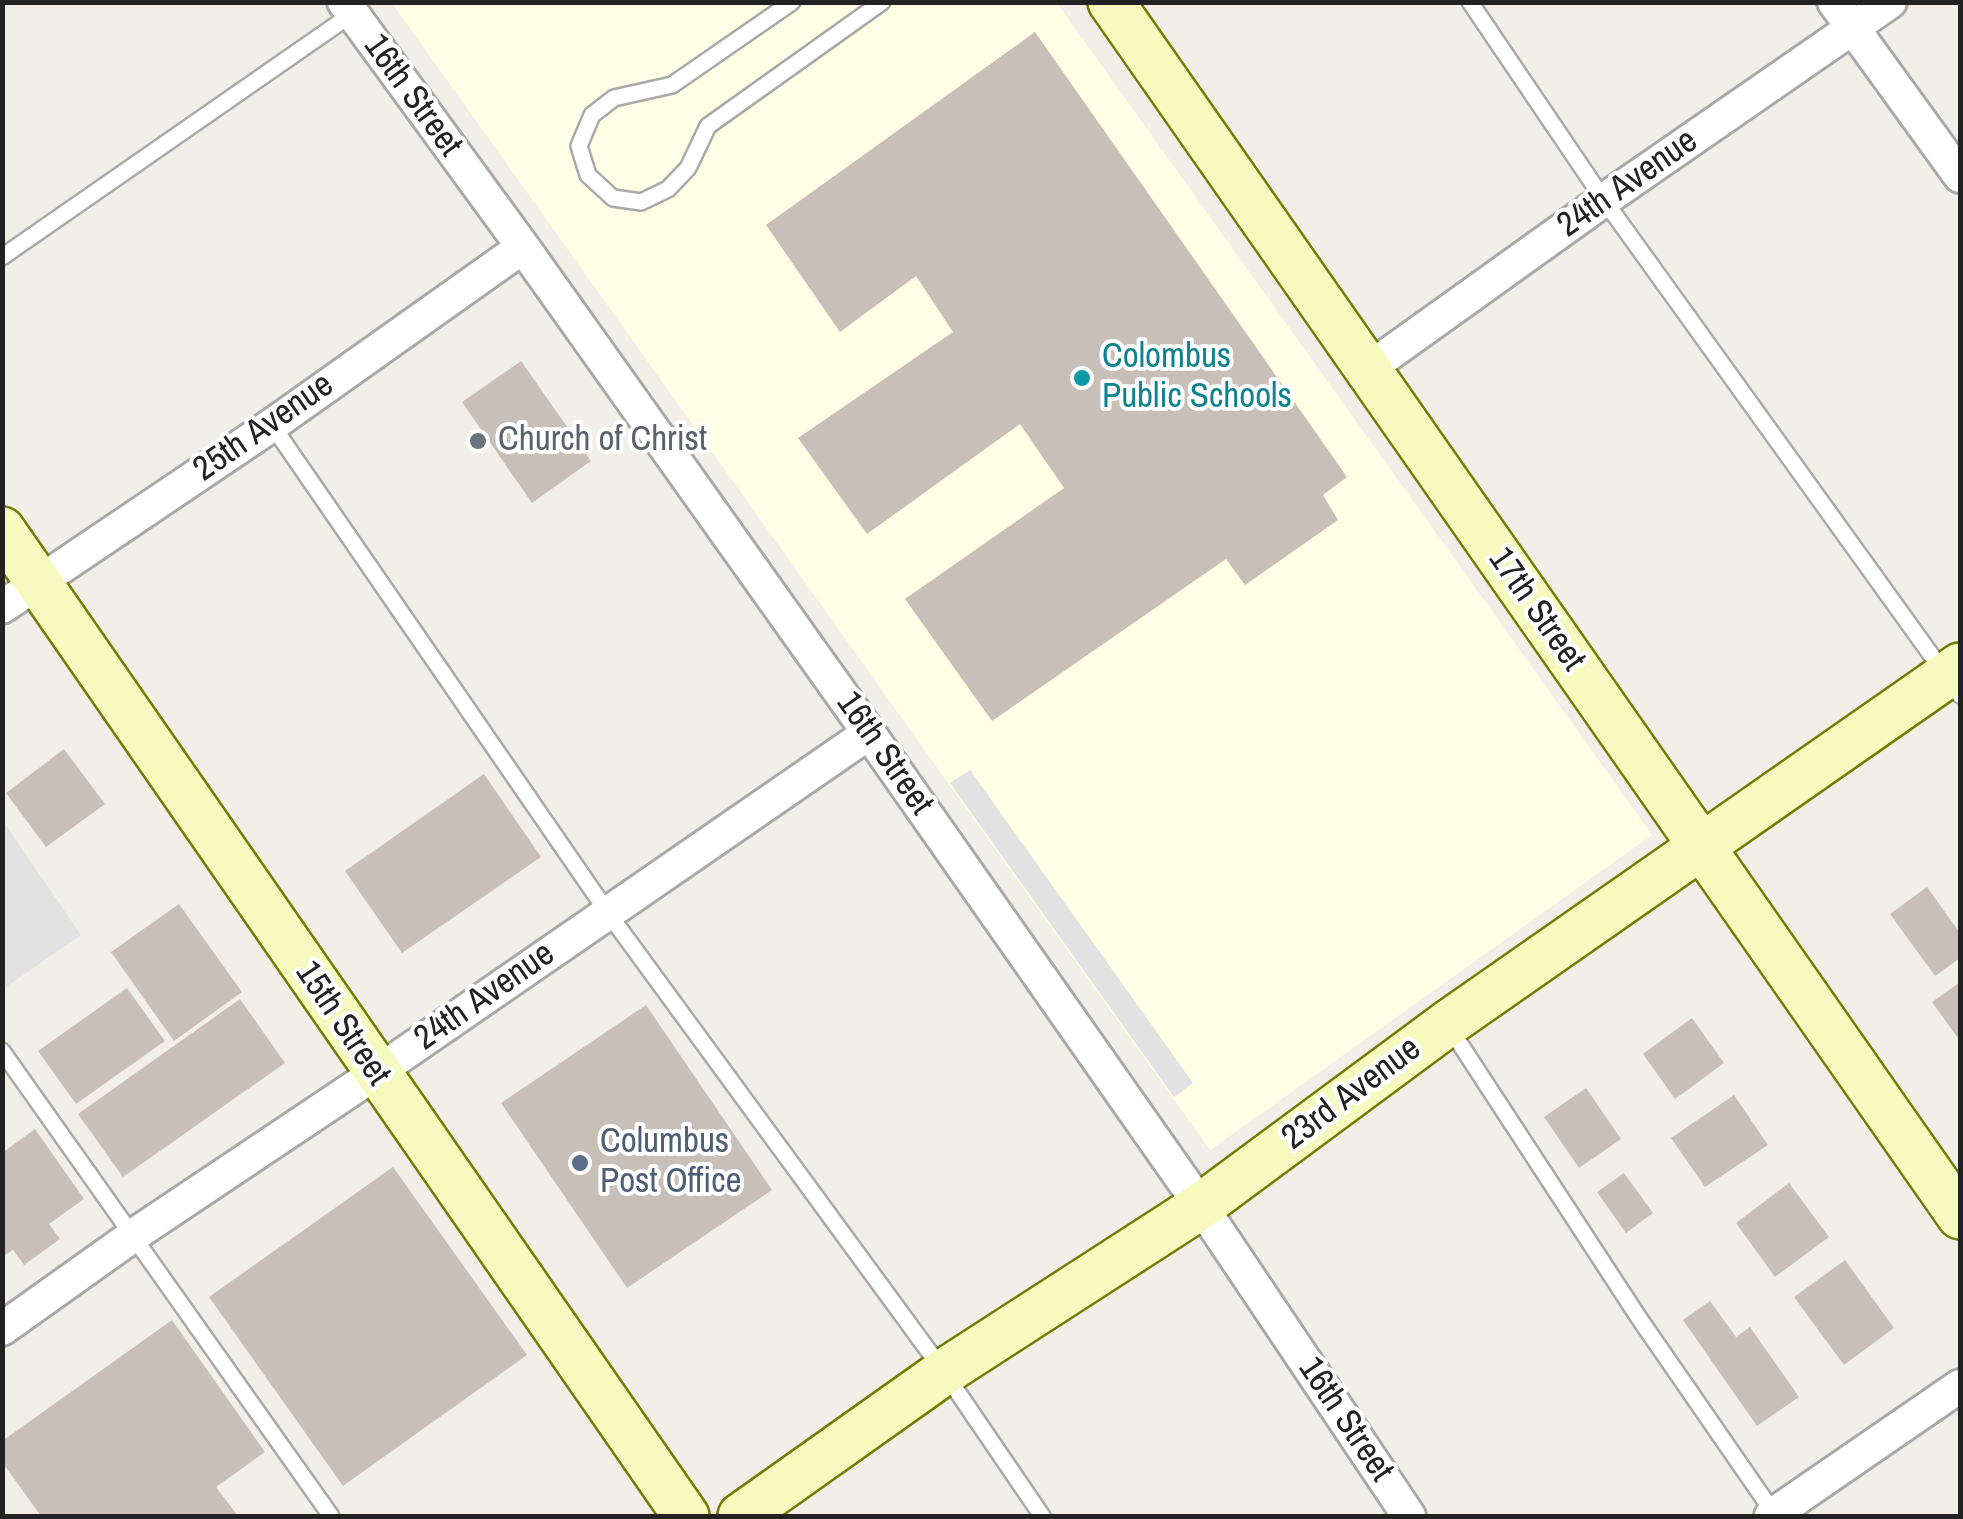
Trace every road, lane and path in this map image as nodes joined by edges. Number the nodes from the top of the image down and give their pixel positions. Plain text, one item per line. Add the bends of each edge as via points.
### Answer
1 (792, 2) edge
2 (882, 2) edge
3 (1111, 2) edge
4 (1470, 2) edge
5 (1890, 2) edge
6 (348, 8) edge
7 (1842, 16) edge
8 (1960, 176) edge
9 (1604, 200) junction
10 (523, 246) junction
11 (2, 257) edge
12 (1368, 369) junction
13 (272, 424) junction
14 (2, 530) edge
15 (39, 581) junction
16 (2, 607) edge
17 (1956, 679) edge
18 (869, 733) junction
19 (1700, 846) junction
20 (608, 913) junction
21 (1447, 1024) junction
22 (2, 1052) edge
23 (376, 1073) junction
24 (1200, 1206) junction
25 (1960, 1216) edge
26 (134, 1234) junction
27 (2, 1329) edge
28 (944, 1372) junction
29 (1960, 1386) edge
30 (330, 1516) edge
31 (686, 1516) edge
32 (741, 1516) edge
33 (1042, 1516) edge
34 (1409, 1516) edge
35 (1774, 1516) edge

1 - 2 lane via 672,85 614,98 592,115 579,146 588,175 613,198 640,202 668,188 688,168 708,126
3 - 12 main road, 17th Street
4 - 9 lane
5 - 7 street, 24th Avenue
6 - 10 street, 16th Street
6 - 11 lane
7 - 8 street
7 - 9 street, 24th Avenue
9 - 12 street, 24th Avenue
9 - 17 lane
10 - 13 street, 25th Avenue
10 - 18 street, 16th Street
12 - 19 main road, 17th Street
13 - 15 street, 25th Avenue
13 - 20 lane
14 - 15 main road, 15th Street
15 - 16 street, 25th Avenue
15 - 23 main road, 15th Street
17 - 19 main road, 23rd Avenue
18 - 20 street, 24th Avenue
18 - 24 street, 16th Street
19 - 21 main road, 23rd Avenue
19 - 25 main road, 17th Street
20 - 23 street, 24th Avenue
20 - 28 lane
21 - 24 main road, 23rd Avenue
21 - 35 lane
22 - 26 lane
23 - 26 street, 24th Avenue
23 - 31 main road, 15th Street
24 - 28 main road, 23rd Avenue
24 - 34 street, 16th Street
26 - 27 street, 24th Avenue
26 - 30 lane
28 - 32 main road, 23rd Avenue
28 - 33 lane
29 - 35 street

